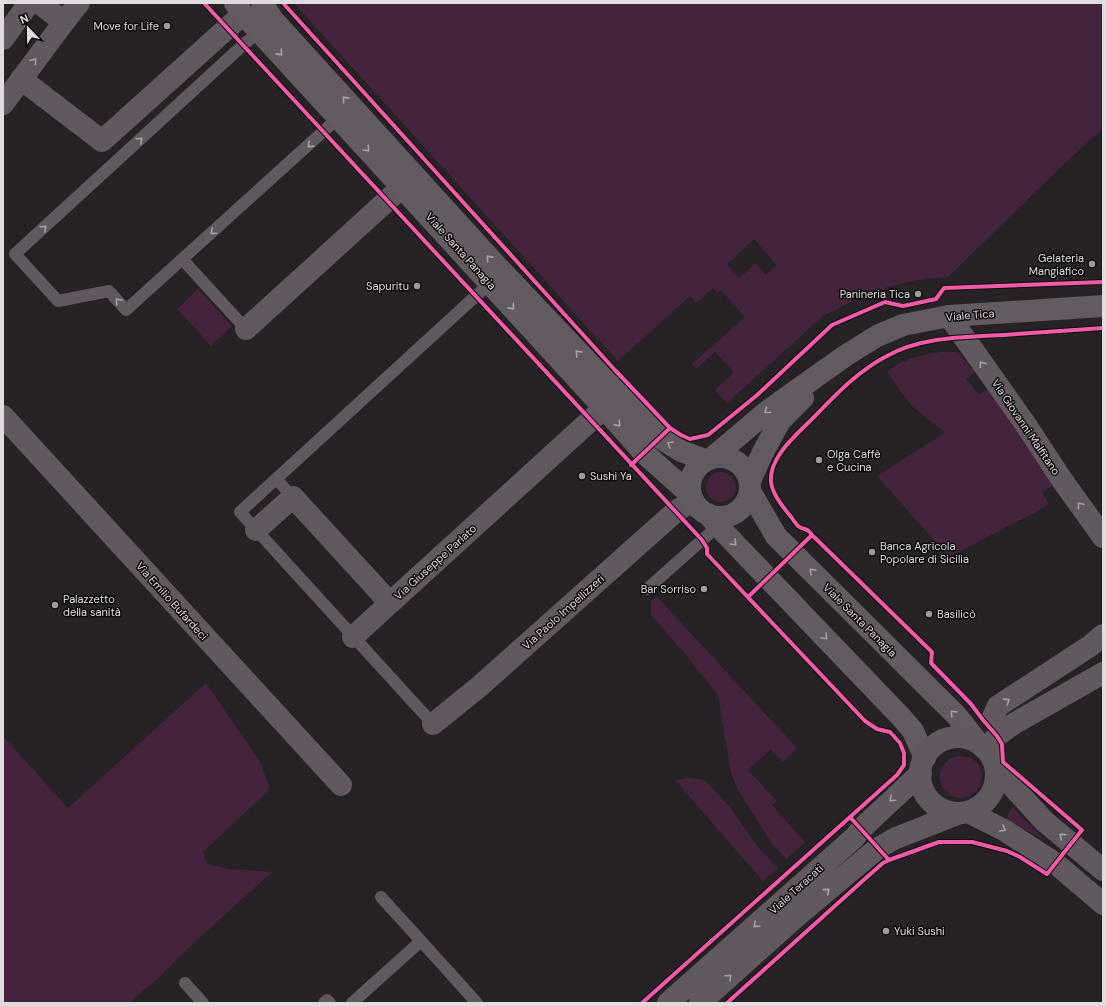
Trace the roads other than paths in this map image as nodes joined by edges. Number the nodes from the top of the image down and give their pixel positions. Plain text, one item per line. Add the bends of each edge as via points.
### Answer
1 (29, 3) edge
2 (39, 3) edge
3 (79, 3) edge
4 (262, 3) edge
5 (239, 8) edge
6 (64, 22) junction
7 (260, 31) junction
8 (3, 39) edge
9 (21, 78) junction
10 (3, 104) edge
11 (338, 118) junction
12 (402, 187) junction
13 (183, 260) junction
14 (490, 283) junction
15 (1103, 306) edge
16 (949, 316) junction
17 (246, 329) joint
18 (845, 356) junction
19 (604, 408) junction
20 (3, 416) edge
21 (708, 459) junction
22 (276, 479) junction
23 (750, 486) junction
24 (293, 497) junction
25 (703, 509) junction
26 (256, 530) junction
27 (1103, 537) edge
28 (648, 589) dead end
29 (390, 603) junction
30 (1103, 635) edge
31 (353, 637) junction
32 (1103, 673) edge
33 (433, 724) joint
34 (1002, 732) junction
35 (986, 753) junction
36 (923, 766) junction
37 (341, 785) dead end
38 (964, 812) junction
39 (1103, 870) edge
40 (381, 897) dead end
41 (1103, 904) edge
42 (421, 941) junction
43 (185, 983) dead end
44 (203, 1003) edge
45 (324, 1003) edge
46 (330, 1003) edge
47 (352, 1003) edge
48 (477, 1003) edge
49 (668, 1003) edge
50 (700, 1003) edge

1 - 8 street
2 - 6 street
3 - 6 street
21 -> 4 main road, Viale Santa Panagia via 681,451 660,438 482,250 273,20
5 - 7 main road, Viale Santa Panagia
5 - 9 street via 102,142
9 -> 6 street
7 -> 11 main road, Viale Santa Panagia
13 -> 7 lane via 126,310 109,291 58,301 15,254
9 - 10 street
11 -> 12 main road, Viale Santa Panagia
11 -> 13 lane
12 - 14 main road, Viale Santa Panagia
12 - 17 street
13 - 17 lane
14 -> 19 main road, Viale Santa Panagia
14 - 22 lane
15 - 16 main road, Viale Tica
16 - 18 main road, Viale Tica via 903,325 877,336
27 -> 16 street, Via Giovanni Malfitano
18 -> 21 main road via 769,410
18 - 23 main road via 780,421 762,454
19 -> 25 main road, Viale Santa Panagia via 644,453
19 - 29 street, Via Giuseppe Parlato
20 - 37 street, Via Emilio Bufardeci
21 - 23 main road via 717,456 735,460 747,472
21 - 25 main road via 695,469 691,482
22 - 24 lane
22 - 26 lane via 240,512
23 - 25 main road via 744,505 732,515 716,516
35 -> 23 main road, Viale Santa Panagia via 957,716 776,536
24 - 26 street
24 - 29 street, Via Giuseppe Parlato
25 - 28 lane
25 - 33 street, Via Paolo Impellizzeri via 675,512 480,686
25 -> 36 main road, Viale Santa Panagia via 902,718 913,731
26 - 31 lane
29 - 31 street
34 -> 30 street via 993,717 998,706
31 - 33 lane
32 - 34 street
34 - 35 street via 994,739
35 - 36 main road via 968,739 948,739 931,750
35 - 38 main road via 996,775 995,785 986,801
39 -> 35 main road via 1044,821
36 - 38 main road via 922,783 925,794 932,802 940,809
36 -> 49 main road, Viale Teracati via 856,837
38 -> 41 main road via 1004,830 1055,863
50 -> 38 main road, Viale Teracati via 798,915 878,848 896,838
40 - 42 lane
42 - 47 lane
42 - 48 lane
43 - 44 lane
45 - 46 lane via 327,1000

